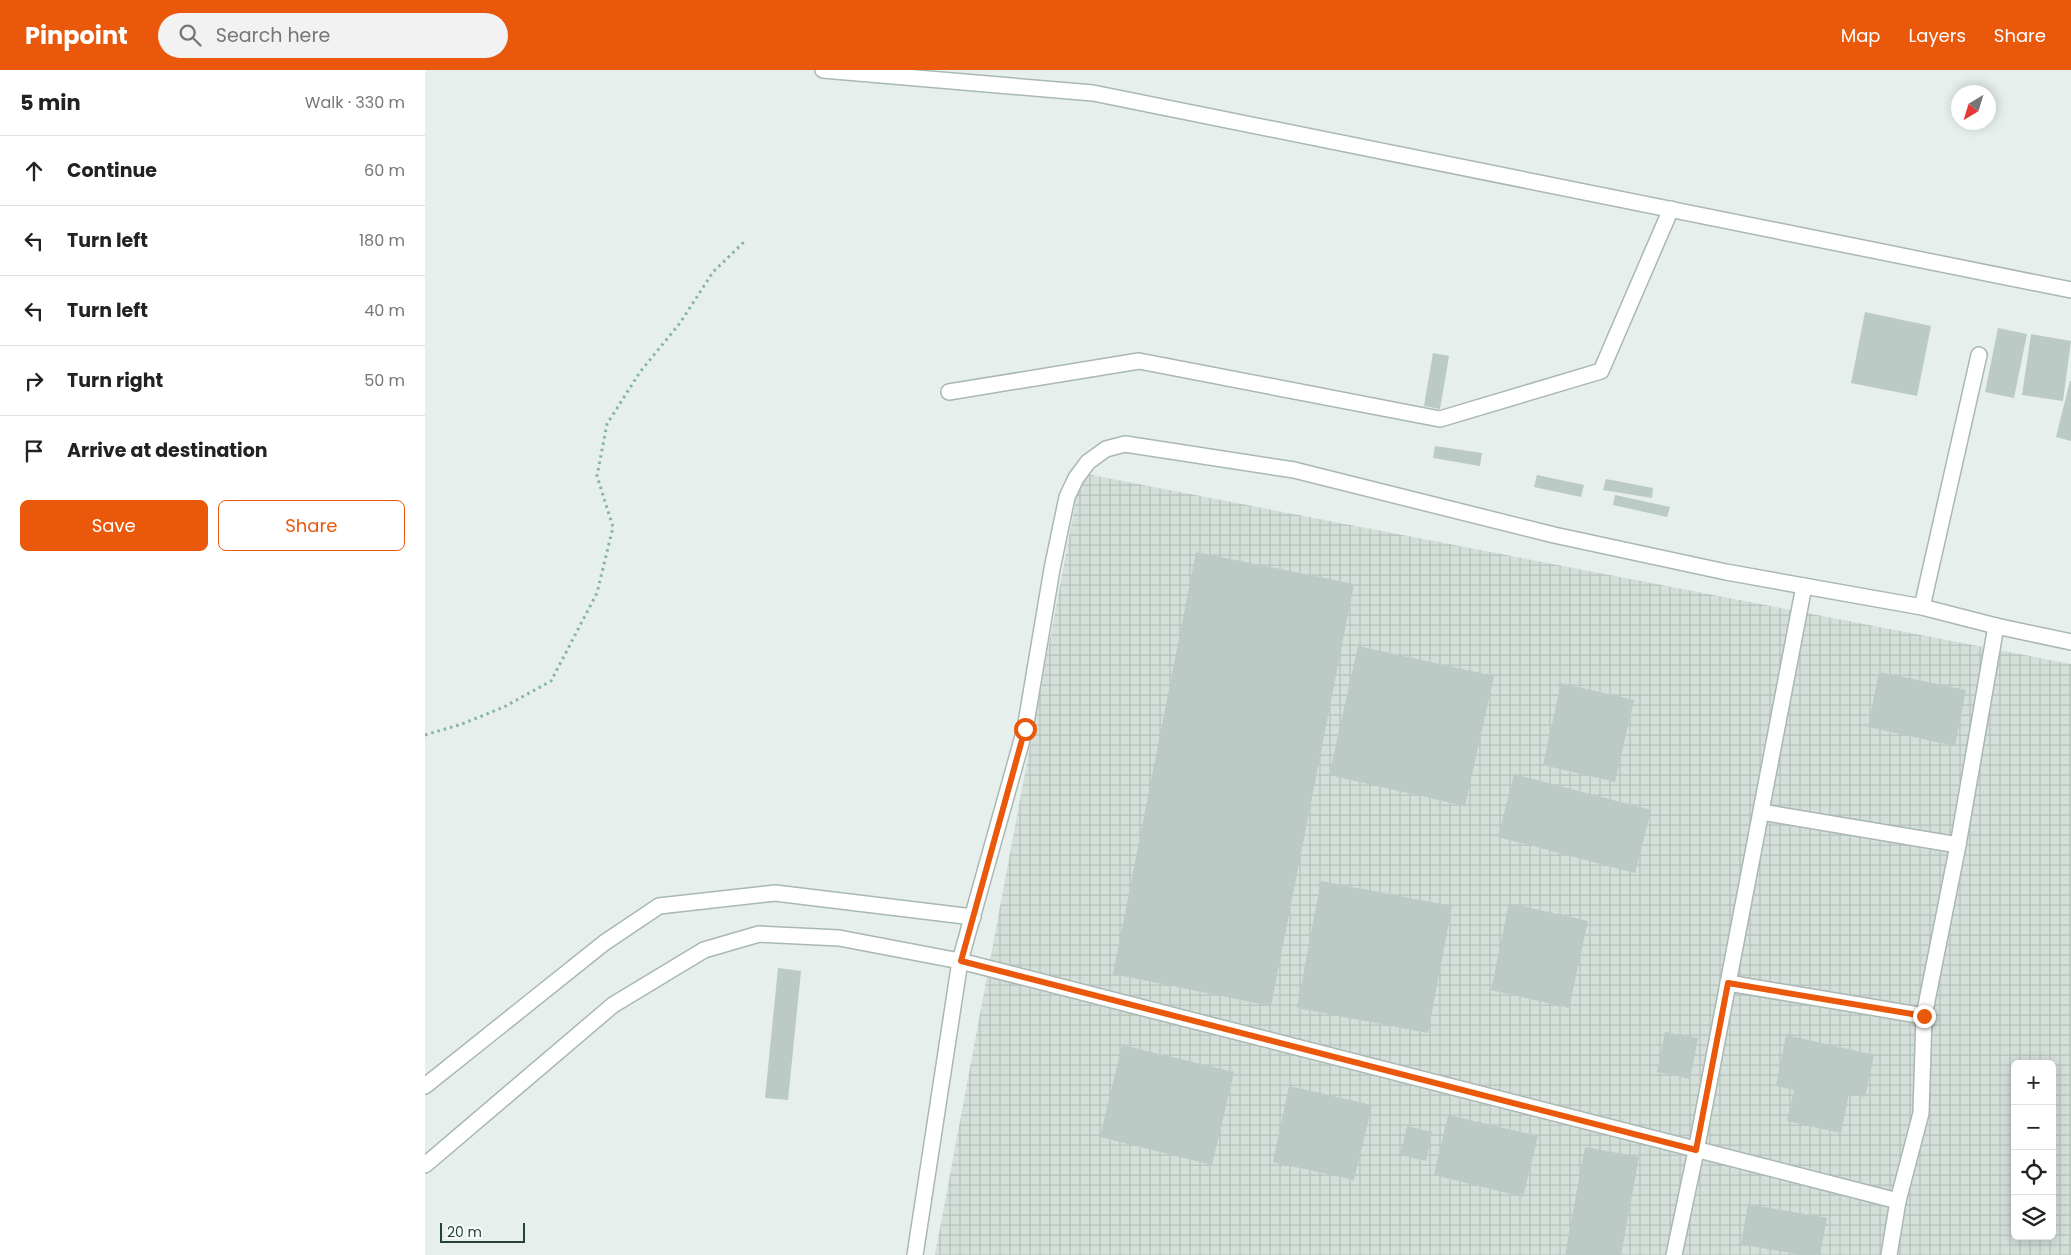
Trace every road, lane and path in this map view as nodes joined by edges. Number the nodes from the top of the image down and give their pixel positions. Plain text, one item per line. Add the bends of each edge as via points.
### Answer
1 (823, 70) edge
2 (1671, 209) junction
3 (745, 240) dead end
4 (2071, 290) edge
5 (1979, 355) dead end
6 (949, 392) dead end
7 (1804, 586) junction
8 (1922, 607) junction
9 (1996, 626) junction
10 (2071, 642) edge
11 (425, 735) edge
12 (1761, 812) junction
13 (1958, 845) junction
14 (973, 917) junction
15 (961, 961) junction
16 (1728, 983) junction
17 (1924, 1016) junction
18 (425, 1086) edge
19 (1696, 1150) junction
20 (425, 1165) edge
21 (1898, 1201) junction
22 (915, 1255) edge
23 (1674, 1255) edge
24 (1889, 1255) edge

1 - 2 street via 1093,93
2 - 4 street
2 - 6 street via 1601,371 1440,419 1139,361
3 - 11 path via 713,272 680,323 640,372 607,424 597,476 613,527 597,593 551,681 504,707
5 - 8 street
7 - 8 street
7 - 12 street
7 - 14 street via 1554,535 1294,470 1125,444 1106,449 1088,462 1067,497 1025,729
8 - 9 street
9 - 10 street
9 - 13 street
12 - 13 street
12 - 16 street
13 - 17 street
14 - 15 street
14 - 18 street via 775,893 659,906 605,943
15 - 19 street
15 - 20 street via 839,938 759,934 704,950 613,1005
15 - 22 street
16 - 17 street
16 - 19 street
17 - 21 street via 1921,1113
19 - 21 street
19 - 23 street
21 - 24 street

